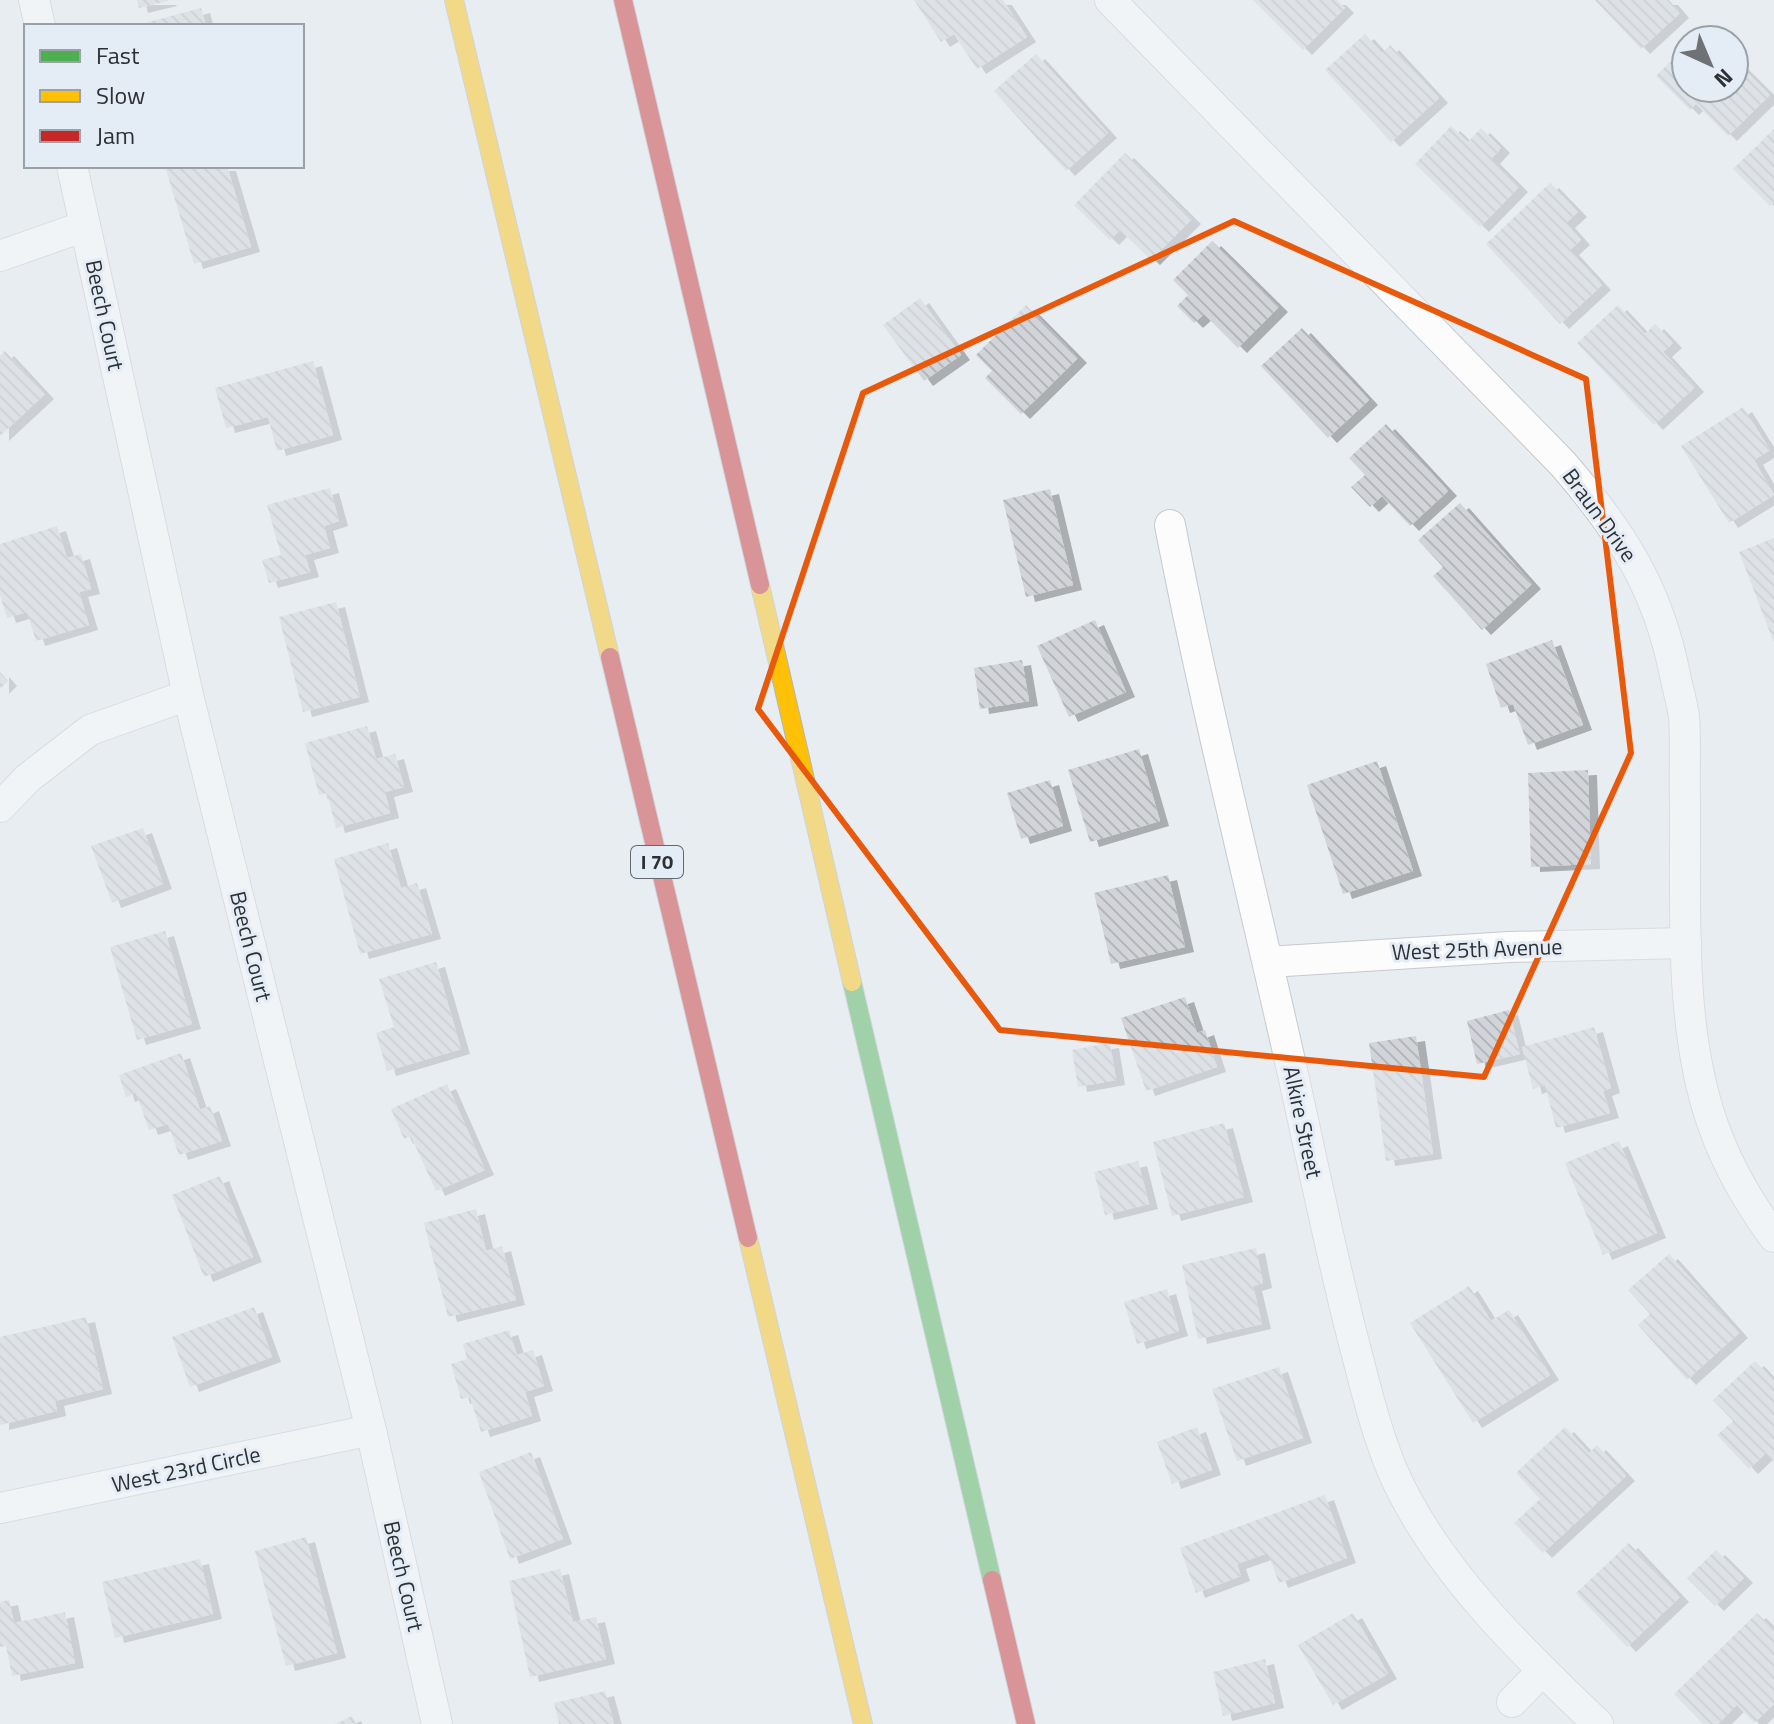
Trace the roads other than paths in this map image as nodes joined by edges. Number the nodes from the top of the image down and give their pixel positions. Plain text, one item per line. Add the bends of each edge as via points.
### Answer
1 (34, 0) edge
2 (454, 0) edge
3 (623, 0) edge
4 (1110, 0) edge
5 (40, 24) edge
6 (72, 168) edge
7 (85, 226) junction
8 (0, 256) edge
9 (1170, 525) dead end
10 (188, 695) junction
11 (0, 807) edge
12 (1686, 943) junction
13 (1268, 962) junction
14 (1774, 1237) edge
15 (371, 1430) junction
16 (0, 1508) edge
17 (1542, 1671) junction
18 (1512, 1702) dead end
19 (437, 1724) edge
20 (863, 1724) edge
21 (1026, 1724) edge
22 (1598, 1724) edge

1 - 5 street
2 - 20 highway, I 70
3 - 21 highway
4 - 12 street, Braun Drive via 1563,464 1620,536 1649,588 1670,647 1684,715
6 - 7 street, Beech Court
7 - 8 street
7 - 10 street, Beech Court
9 - 13 street, Alkire Street via 1194,651
10 - 11 street via 90,730
10 - 15 street, Beech Court
12 - 13 street, West 25th Avenue via 1495,947
12 - 14 street, Braun Drive via 1698,1071 1713,1126
13 - 17 street, Alkire Street via 1343,1301 1389,1460 1435,1544
15 - 16 street, West 23rd Circle
15 - 19 street, Beech Court
17 - 18 street
17 - 22 street, Alkire Street

